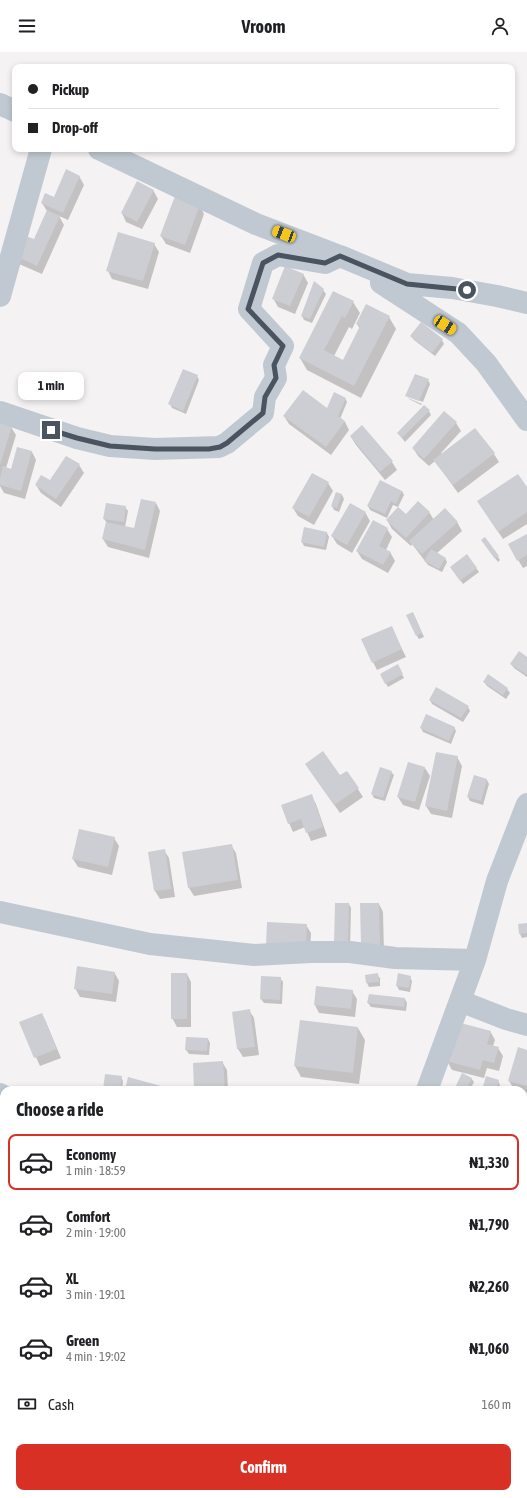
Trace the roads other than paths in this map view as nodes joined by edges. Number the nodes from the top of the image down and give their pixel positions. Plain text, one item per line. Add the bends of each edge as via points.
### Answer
1 (0, 104) edge
2 (12, 110) edge
3 (40, 152) edge
4 (105, 152) edge
5 (340, 256) junction
6 (0, 296) edge
7 (527, 303) edge
8 (0, 412) edge
9 (527, 420) edge
10 (527, 804) edge
11 (0, 912) edge
12 (475, 960) junction
13 (460, 1001) junction
14 (527, 1025) edge
15 (428, 1086) edge

1 - 2 street
3 - 6 street
4 - 5 street via 256,224
5 - 7 street via 407,284 452,288
5 - 8 street via 325,263 278,255 263,263 248,309 283,346 274,365 276,378 265,397 263,413 220,447 155,449 110,446 77,438
5 - 9 street via 458,333 486,363
10 - 12 street via 497,881
11 - 12 street via 150,944 254,955 350,952 395,958
12 - 13 street
13 - 14 street
13 - 15 street

